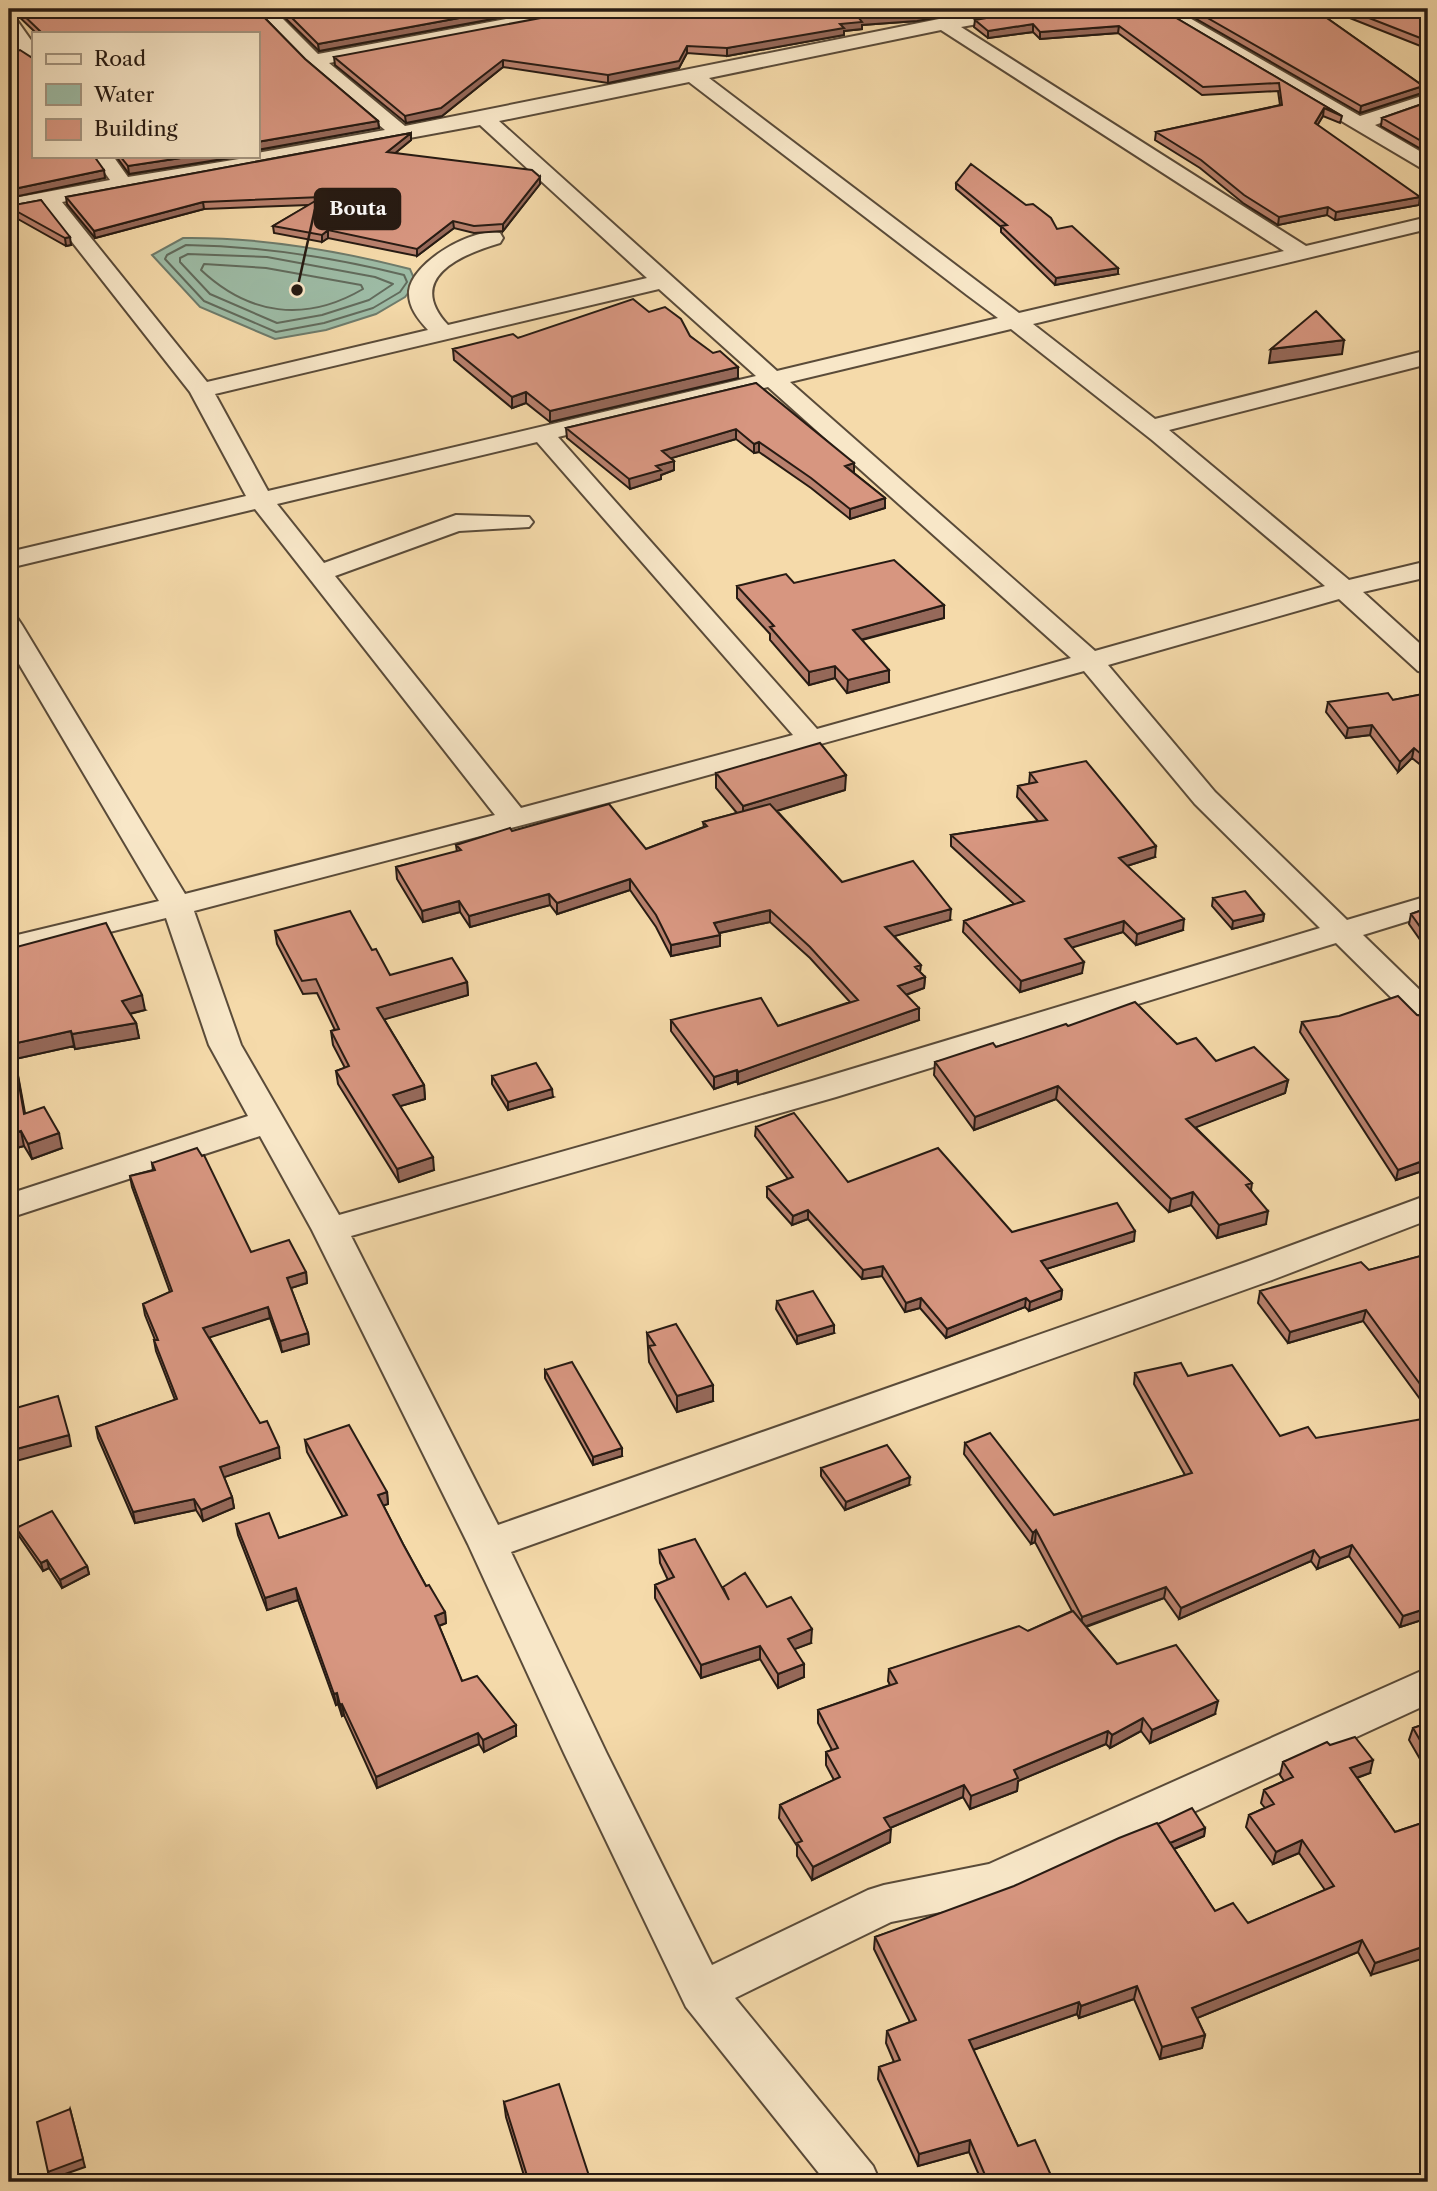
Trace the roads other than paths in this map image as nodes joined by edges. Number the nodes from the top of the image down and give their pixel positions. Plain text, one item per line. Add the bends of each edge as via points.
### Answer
1 (263, 9) edge
2 (585, 9) edge
3 (1034, 9) edge
4 (1161, 9) edge
5 (944, 24) junction
6 (12, 32) edge
7 (32, 55) edge
8 (314, 60) junction
9 (694, 76) junction
10 (1428, 100) edge
11 (484, 118) junction
12 (1360, 123) junction
13 (401, 134) junction
14 (104, 158) edge
15 (1428, 164) edge
16 (123, 184) junction
17 (47, 197) junction
18 (9, 205) edge
19 (1428, 223) edge
20 (492, 238) dead end
21 (1301, 252) junction
22 (663, 281) junction
23 (1012, 321) junction
24 (443, 334) junction
25 (1428, 357) edge
26 (773, 379) junction
27 (201, 390) junction
28 (1150, 427) junction
29 (542, 433) junction
30 (261, 500) junction
31 (520, 522) dead end
32 (9, 560) edge
33 (1428, 569) edge
34 (320, 573) junction
35 (1345, 588) junction
36 (9, 625) edge
37 (1091, 662) junction
38 (1428, 665) edge
39 (811, 739) junction
40 (513, 818) junction
41 (1428, 905) edge
42 (177, 906) junction
43 (1342, 931) junction
44 (9, 947) edge
45 (1428, 1016) edge
46 (269, 1121) junction
47 (9, 1206) edge
48 (1428, 1207) edge
49 (330, 1230) junction
50 (488, 1544) junction
51 (1428, 1685) edge
52 (702, 1992) junction
53 (856, 2182) edge

1 - 8 street
2 - 8 street
3 - 5 street
4 - 12 street
5 - 9 street
5 - 21 street
6 - 7 street
8 - 13 street
9 - 11 street
9 - 23 street
10 - 12 street
11 - 13 street
11 - 22 street
12 - 15 street
13 - 16 street
14 - 16 street
16 - 17 street
17 - 18 street
17 - 27 street
19 - 21 street
20 - 24 street via 449,255 425,278 421,302
21 - 23 street
22 - 24 street
22 - 26 street
23 - 26 street
23 - 28 street
24 - 27 street
25 - 28 street
26 - 29 street
26 - 37 street
27 - 30 street
28 - 35 street
29 - 30 street
29 - 39 street
30 - 32 street
30 - 34 street
31 - 34 street via 456,523
33 - 35 street
34 - 40 street
35 - 37 street
35 - 38 street
36 - 42 street
37 - 39 street
37 - 43 street via 1205,798
39 - 40 street
40 - 42 street
41 - 43 street
42 - 44 street
42 - 46 street via 225,1045
43 - 45 street
43 - 49 street via 824,1089
46 - 47 street
46 - 49 street
48 - 50 street
49 - 50 street
50 - 52 street
51 - 52 street via 995,1882 884,1904
52 - 53 street

